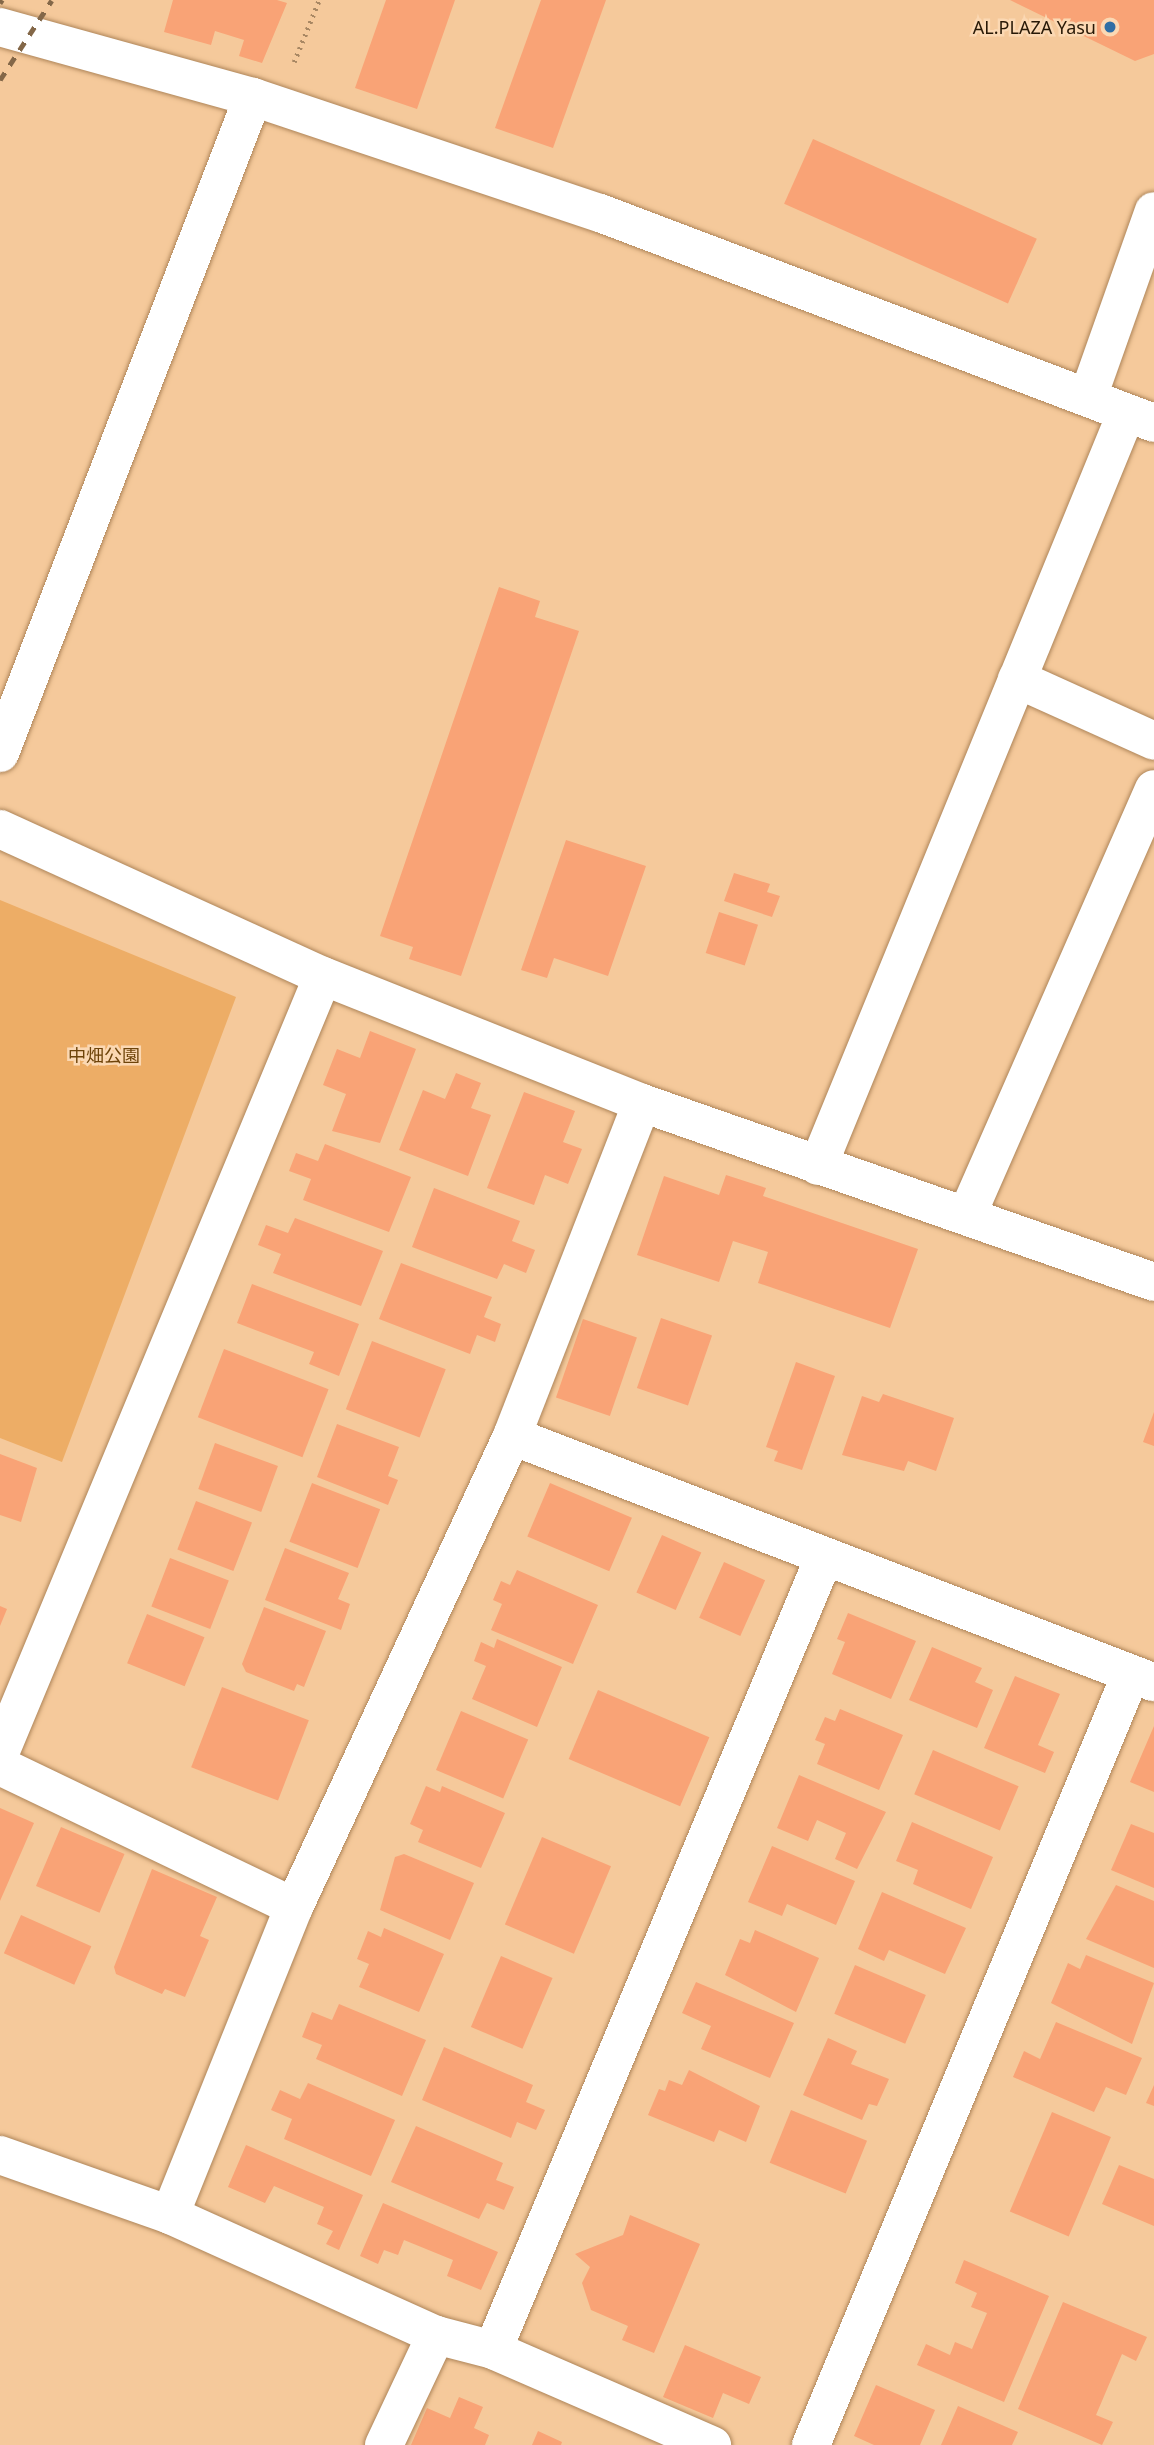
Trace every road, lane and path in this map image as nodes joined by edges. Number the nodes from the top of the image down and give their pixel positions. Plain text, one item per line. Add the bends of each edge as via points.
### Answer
1 (318, 0) edge
2 (0, 27) edge
3 (265, 101) junction
4 (1154, 211) edge
5 (1088, 397) junction
6 (1140, 418) edge
7 (1017, 679) junction
8 (1154, 741) edge
9 (0, 753) edge
10 (1154, 789) edge
11 (0, 829) edge
12 (323, 976) junction
13 (642, 1103) junction
14 (817, 1166) junction
15 (967, 1215) junction
16 (1154, 1282) edge
17 (512, 1436) junction
18 (823, 1560) junction
19 (1142, 1678) edge
20 (0, 1753) edge
21 (0, 1766) edge
22 (293, 1907) junction
23 (0, 2155) edge
24 (170, 2215) junction
25 (436, 2335) junction
26 (493, 2350) junction
27 (384, 2445) edge
28 (712, 2445) edge
29 (811, 2445) edge

1 - 3 path
2 - 3 street
3 - 5 street via 600,213
3 - 9 street
4 - 5 street
5 - 6 street
6 - 7 street
7 - 8 street
7 - 14 street
10 - 15 street
11 - 12 street
12 - 13 street
12 - 20 street
13 - 14 street
13 - 17 street
14 - 15 street
15 - 16 street
17 - 18 street
17 - 22 street
18 - 19 street
18 - 26 street
19 - 29 street
21 - 22 street
22 - 24 street
23 - 24 street
24 - 25 street
25 - 26 street
25 - 27 street
26 - 28 street

